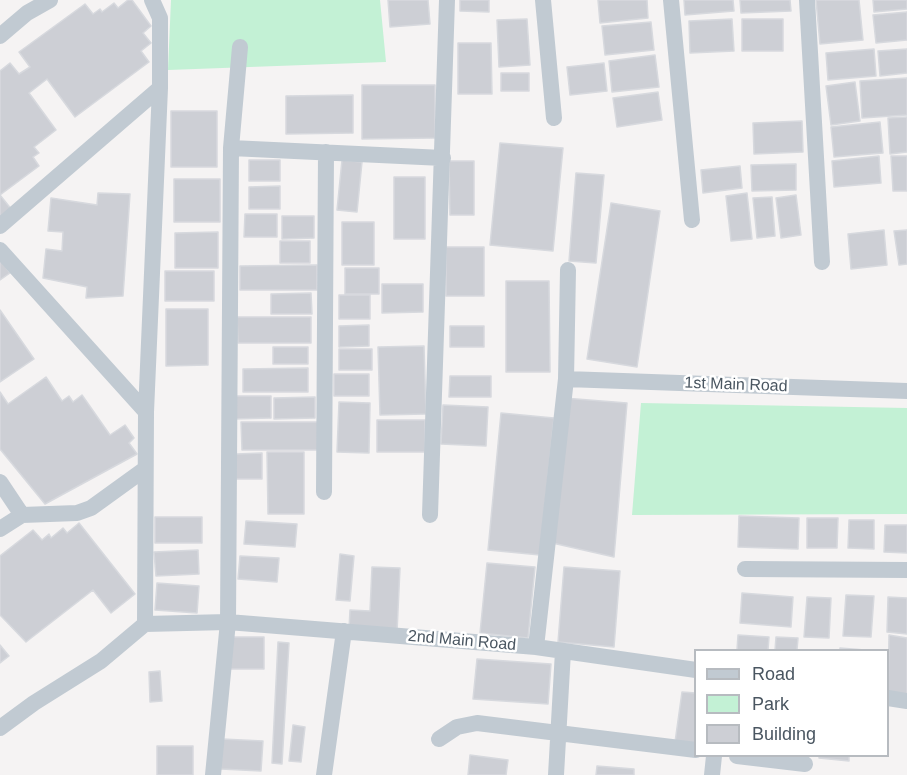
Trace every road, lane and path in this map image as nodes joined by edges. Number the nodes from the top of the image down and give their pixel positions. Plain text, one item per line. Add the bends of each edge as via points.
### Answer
1 (50, 0) edge
2 (152, 0) edge
3 (447, 0) edge
4 (543, 0) edge
5 (671, 0) edge
6 (807, 0) edge
7 (0, 36) edge
8 (240, 47) dead end
9 (160, 88) junction
10 (554, 118) dead end
11 (231, 148) junction
12 (326, 152) junction
13 (442, 158) junction
14 (692, 220) dead end
15 (0, 226) edge
16 (0, 250) edge
17 (822, 262) dead end
18 (568, 270) dead end
19 (566, 379) junction
20 (907, 391) edge
21 (146, 412) junction
22 (145, 469) junction
23 (0, 482) edge
24 (324, 492) dead end
25 (22, 515) junction
26 (430, 515) dead end
27 (0, 529) edge
28 (745, 569) dead end
29 (907, 570) edge
30 (228, 622) junction
31 (145, 624) junction
32 (344, 631) junction
33 (536, 646) junction
34 (563, 651) junction
35 (694, 670) edge
36 (889, 698) edge
37 (907, 701) edge
38 (0, 728) edge
39 (558, 732) junction
40 (439, 739) dead end
41 (694, 750) edge
42 (714, 757) edge
43 (745, 757) edge
44 (805, 765) edge
45 (213, 775) edge
46 (324, 775) edge
47 (556, 775) edge
48 (712, 775) edge

1 - 7 street
2 - 9 street via 160,18
3 - 13 street
4 - 10 street
5 - 14 street
6 - 17 street
8 - 11 street
9 - 15 street
9 - 21 street
11 - 12 street
11 - 30 street
12 - 13 street
12 - 24 street
13 - 26 street
16 - 21 street
18 - 19 street
19 - 20 street, 1st Main Road
19 - 33 street
21 - 22 street
22 - 25 street via 91,508 77,513
22 - 31 street
23 - 25 street
25 - 27 street
28 - 29 street
30 - 31 street, 2nd Main Road
30 - 32 street, 2nd Main Road
30 - 45 street
31 - 38 street via 101,662
32 - 33 street, 2nd Main Road
32 - 46 street
33 - 34 street, 2nd Main Road
34 - 35 street, 2nd Main Road
34 - 39 street
36 - 37 street
39 - 40 street via 477,723 457,728
39 - 41 street
39 - 47 street
42 - 48 street
43 - 44 street

